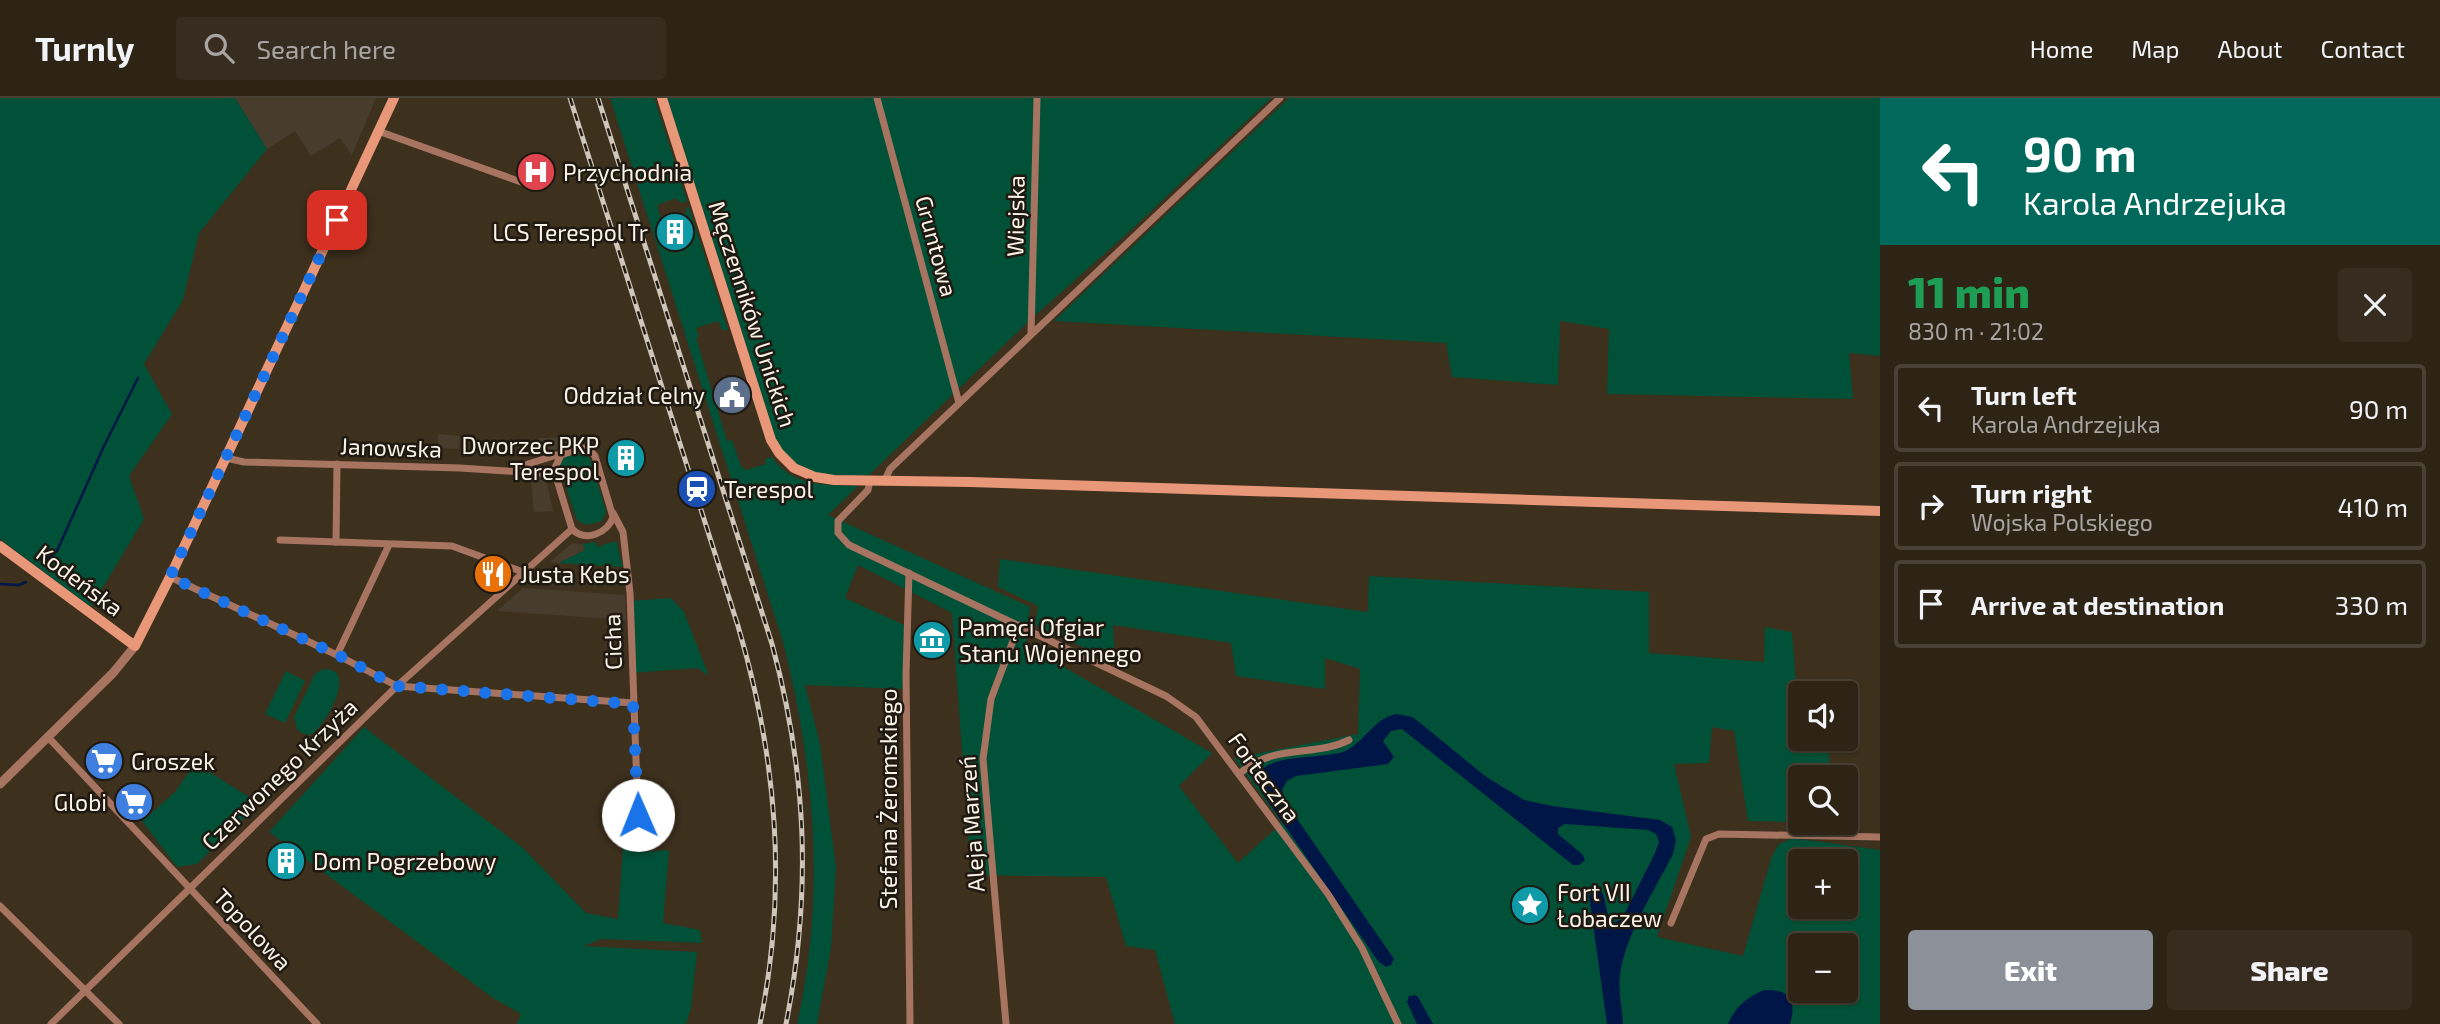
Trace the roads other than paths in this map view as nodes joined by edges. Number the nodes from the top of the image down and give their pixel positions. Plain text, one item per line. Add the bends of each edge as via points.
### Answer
1 (394, 98) edge
2 (662, 98) edge
3 (877, 98) edge
4 (1037, 98) edge
5 (1280, 98) edge
6 (378, 131) junction
7 (521, 182) dead end
8 (1031, 334) junction
9 (959, 403) junction
10 (565, 453) junction
11 (226, 458) junction
12 (337, 464) junction
13 (520, 471) junction
14 (555, 474) junction
15 (867, 480) junction
16 (885, 480) junction
17 (1880, 511) edge
18 (613, 513) junction
19 (572, 529) junction
20 (280, 540) dead end
21 (335, 542) junction
22 (389, 545) junction
23 (0, 546) edge
24 (523, 572) junction
25 (909, 573) junction
26 (170, 577) junction
27 (1019, 625) junction
28 (135, 646) junction
29 (338, 655) junction
30 (397, 686) junction
31 (633, 704) junction
32 (48, 737) junction
33 (1349, 740) dead end
34 (1240, 774) junction
35 (0, 784) edge
36 (638, 815) dead end
37 (1880, 837) edge
38 (190, 889) junction
39 (0, 906) edge
40 (1671, 923) dead end
41 (85, 991) junction
42 (51, 1024) edge
43 (119, 1024) edge
44 (317, 1024) edge
45 (910, 1024) edge
46 (1006, 1024) edge
47 (1398, 1024) edge

1 - 6 main road
2 - 15 main road, Męczenników Unickich via 771,440 787,462 807,475
3 - 9 street, Gruntowa
4 - 8 street, Wiejska
5 - 8 street
6 - 7 street
6 - 11 main road
8 - 9 street
9 - 16 street via 890,469
10 - 13 street via 528,464
10 - 14 street via 556,462
10 - 18 street, Cicha via 586,448 593,453
11 - 12 street, Janowska
11 - 26 main road
12 - 13 street, Janowska
12 - 21 street
13 - 14 street, Janowska
14 - 19 street
15 - 16 main road, Męczenników Unickich
15 - 25 street, Forteczna via 868,490 838,521 838,533 849,545
16 - 17 main road, Męczenników Unickich
18 - 19 street via 611,523 602,531 582,536
18 - 31 street, Cicha via 626,547
19 - 24 street, Czerwonego Krzyża
20 - 21 street
21 - 22 street
22 - 24 street via 452,546
22 - 29 street
23 - 28 main road, Kodeńska
24 - 30 street, Czerwonego Krzyża
25 - 27 street, Forteczna
25 - 45 street, Stefana Żeromskiego
26 - 28 main road
26 - 29 street
27 - 34 street, Forteczna via 1166,696 1196,717
27 - 46 street, Aleja Marzeń via 991,699 984,759
28 - 32 street
29 - 30 street
30 - 31 street
30 - 38 street, Czerwonego Krzyża
31 - 36 street, Cicha
32 - 35 street
32 - 38 street, Topolowa
33 - 34 street via 1261,759
34 - 47 street, Forteczna via 1328,894 1362,948
37 - 40 street via 1718,834 1706,839
38 - 41 street, Czerwonego Krzyża
38 - 44 street, Topolowa
39 - 41 street
41 - 42 street, Czerwonego Krzyża
41 - 43 street

